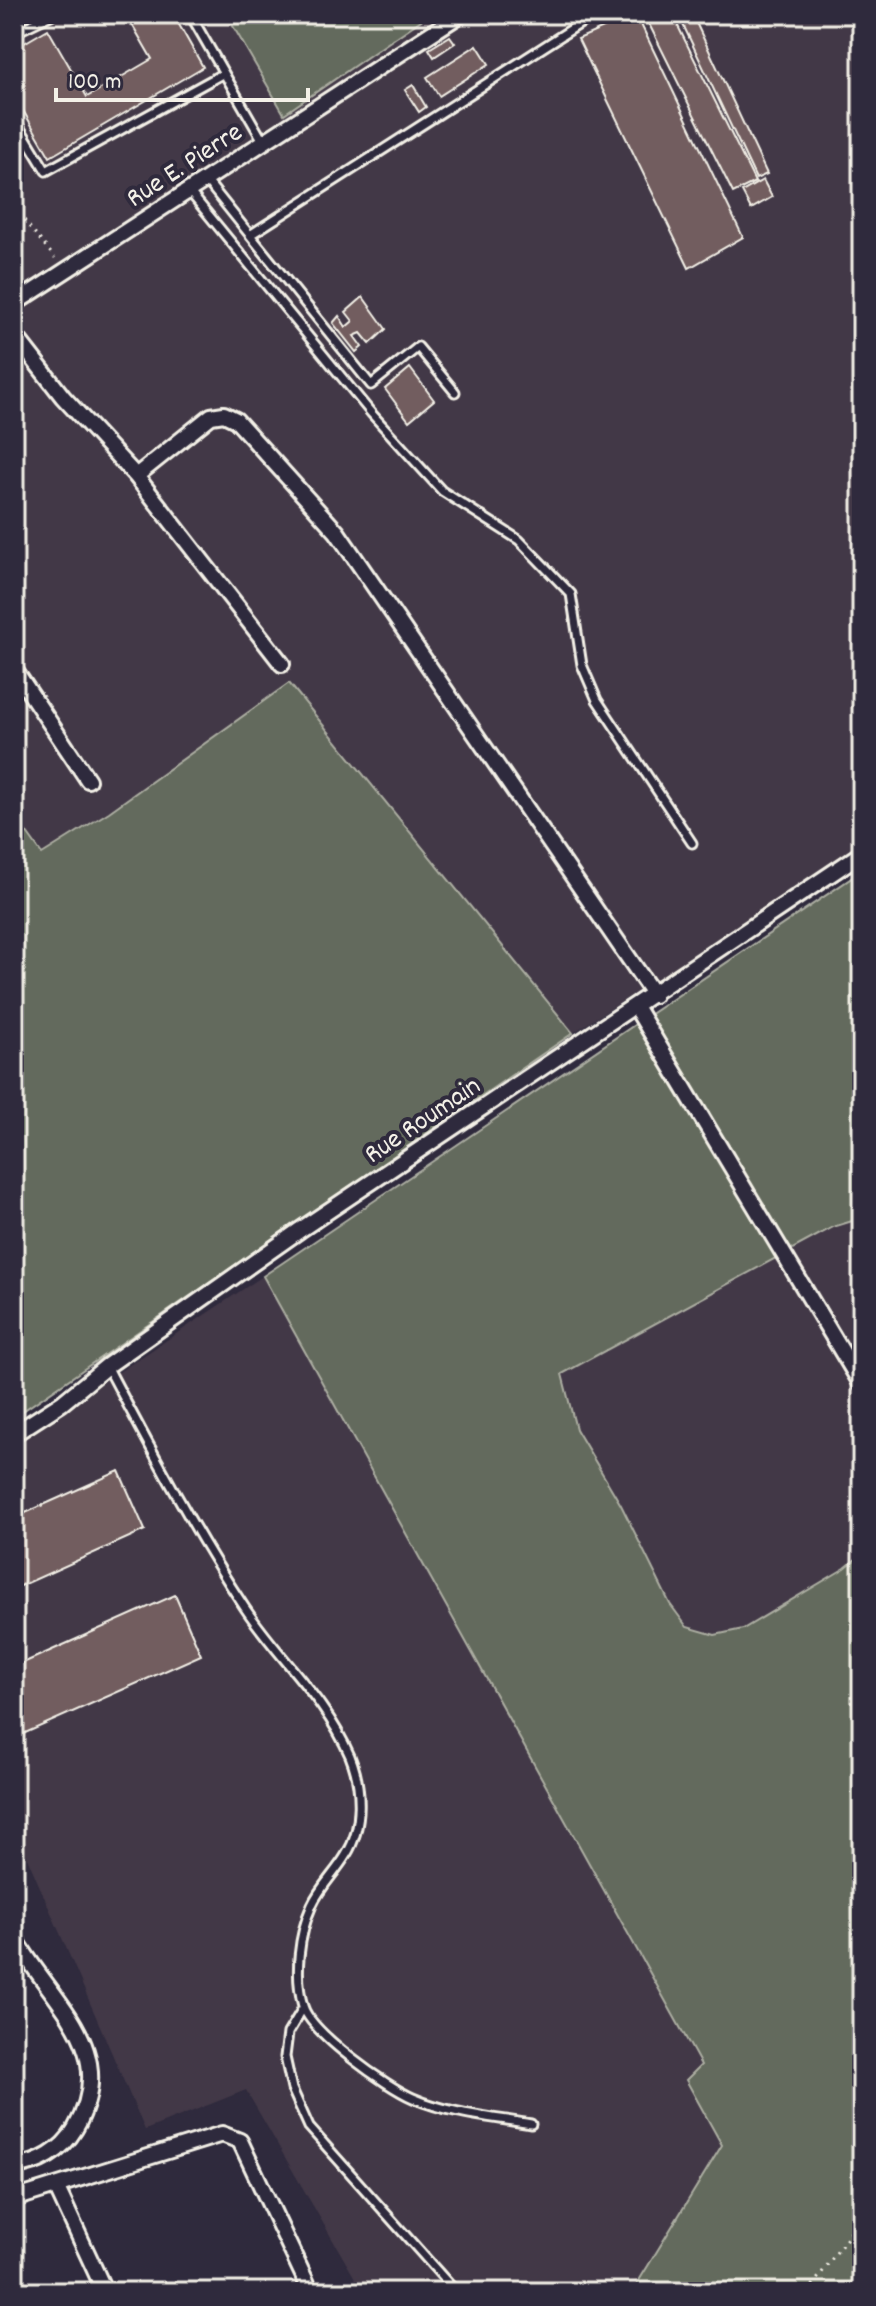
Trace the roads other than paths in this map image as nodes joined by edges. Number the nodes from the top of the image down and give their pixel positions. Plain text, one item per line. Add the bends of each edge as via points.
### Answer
1 (53, 14) edge
2 (190, 14) edge
3 (461, 14) edge
4 (595, 14) edge
5 (14, 33) edge
6 (224, 73) junction
7 (14, 118) edge
8 (263, 141) junction
9 (206, 180) junction
10 (189, 191) junction
11 (250, 235) junction
12 (14, 304) edge
13 (14, 334) edge
14 (455, 392) dead end
15 (136, 476) junction
16 (282, 664) dead end
17 (14, 669) edge
18 (88, 780) dead end
19 (692, 843) dead end
20 (862, 853) edge
21 (654, 995) junction
22 (635, 1006) junction
23 (107, 1366) junction
24 (862, 1385) edge
25 (14, 1434) edge
26 (14, 1936) edge
27 (303, 2008) junction
28 (531, 2124) dead end
29 (14, 2167) edge
30 (56, 2186) junction
31 (14, 2199) edge
32 (105, 2292) edge
33 (311, 2292) edge
34 (456, 2292) edge

1 - 5 lane
2 - 6 lane
3 - 8 street, Rue E. Pierre
4 - 11 lane
6 - 7 lane via 46,171
6 - 8 lane
8 - 9 street, Rue E. Pierre
9 - 10 street, Rue E. Pierre
9 - 11 lane
10 - 12 street, Rue E. Pierre
10 - 19 lane via 442,491 519,540 571,594 582,665 597,700
11 - 14 lane via 371,385 418,347
13 - 15 street
15 - 16 street
15 - 21 street via 211,416 224,414 236,420 337,532
17 - 18 street
20 - 21 street, Rue Roumain
21 - 22 street, Rue Roumain
22 - 23 street, Rue Roumain
22 - 24 street
23 - 25 street, Rue Roumain
23 - 27 lane via 203,1543 248,1613 316,1695 352,1760 359,1823 348,1853 313,1902 303,1928
26 - 29 street via 84,2040 91,2069 89,2093 71,2134 32,2165
27 - 28 lane via 355,2062 414,2098 453,2111
27 - 34 lane via 288,2033 285,2057 309,2127
30 - 31 street
30 - 32 street
30 - 33 street via 222,2134 233,2135

